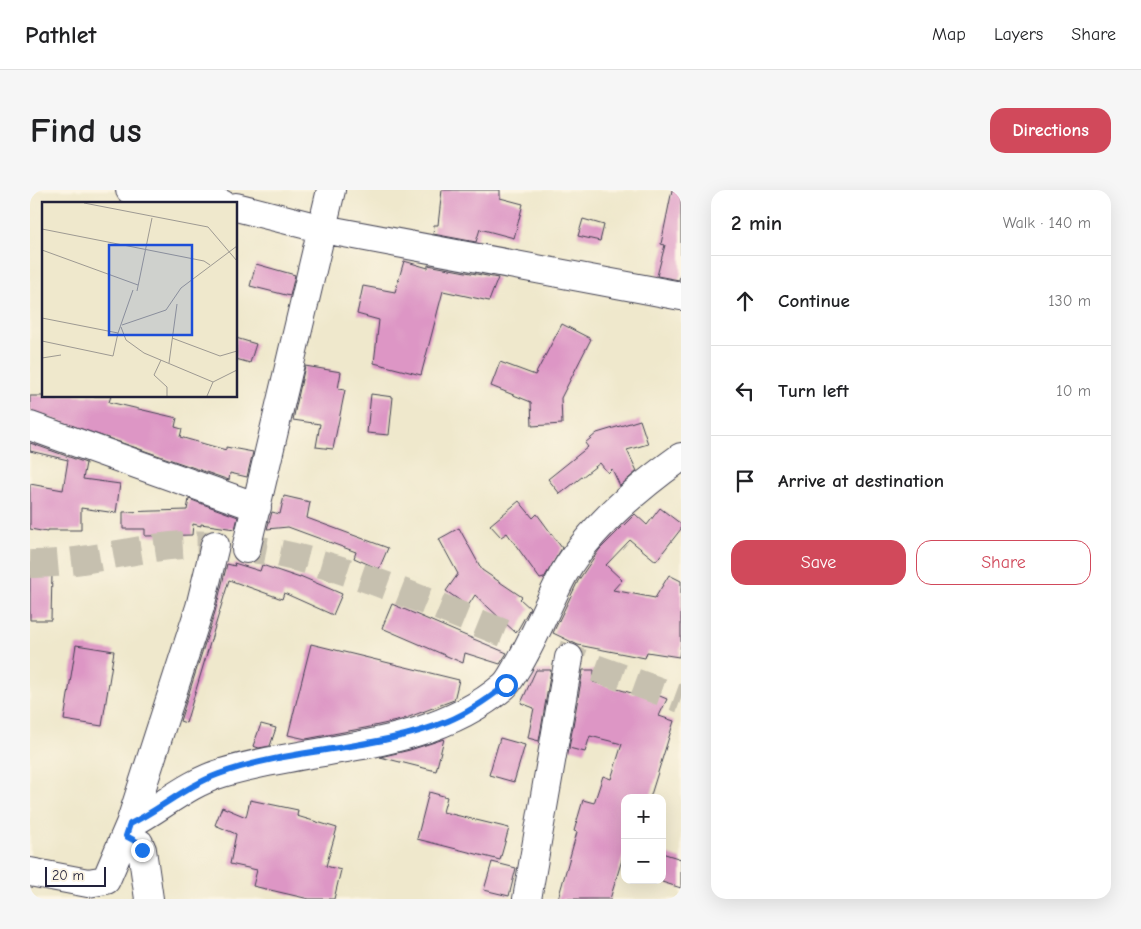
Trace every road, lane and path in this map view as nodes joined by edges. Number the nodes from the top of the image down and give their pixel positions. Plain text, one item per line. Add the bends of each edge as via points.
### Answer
1 (130, 190) edge
2 (331, 190) edge
3 (214, 202) edge
4 (238, 208) edge
5 (323, 229) junction
6 (681, 296) edge
7 (30, 426) edge
8 (681, 457) edge
9 (257, 507) junction
10 (215, 545) dead end
11 (246, 549) dead end
12 (569, 658) dead end
13 (128, 830) junction
14 (30, 872) edge
15 (95, 891) edge
16 (149, 899) edge
17 (528, 899) edge

1 - 3 street
2 - 5 street
4 - 5 street
5 - 6 street
5 - 9 street
7 - 9 street
8 - 13 street via 599,525 564,574 531,644 506,685 480,704 448,721 398,737 274,759 220,773 196,783
9 - 11 street
10 - 13 street via 200,607
12 - 17 street
13 - 15 street via 106,880
13 - 16 street via 142,850
14 - 15 street

